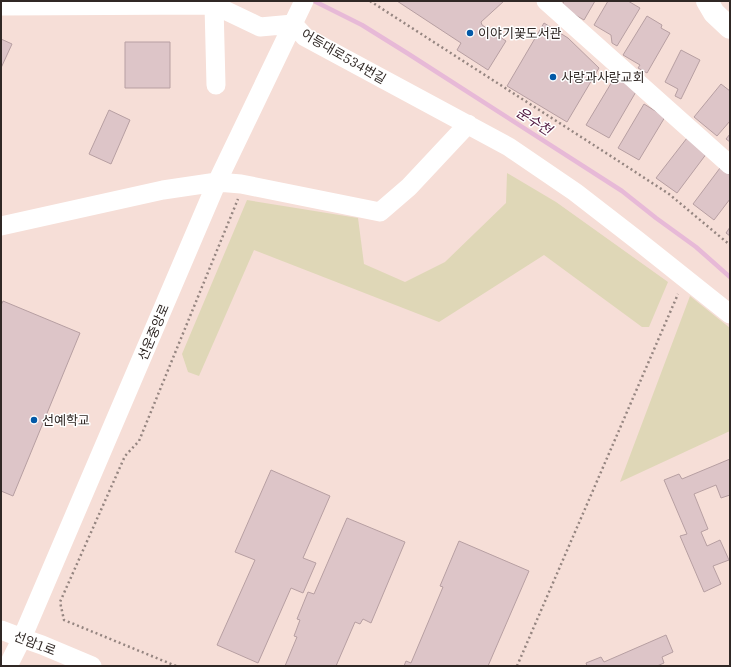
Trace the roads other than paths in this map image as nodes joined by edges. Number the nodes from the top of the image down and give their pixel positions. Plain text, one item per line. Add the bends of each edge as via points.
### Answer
1 (304, 1) edge
2 (546, 1) edge
3 (708, 1) edge
4 (1, 6) edge
5 (214, 6) junction
6 (294, 21) junction
7 (730, 28) edge
8 (216, 85) dead end
9 (468, 124) junction
10 (730, 165) edge
11 (217, 182) junction
12 (1, 226) edge
13 (730, 314) edge
14 (1, 630) edge
15 (22, 638) junction
16 (8, 666) edge
17 (92, 666) edge

1 - 6 street, 선운중앙로
2 - 10 street
3 - 7 main road via 714,13
4 - 5 street, 어등대로534번길
5 - 6 street, 어등대로534번길 via 260,27
5 - 8 street
6 - 9 street, 어등대로534번길 via 305,36
6 - 11 street, 선운중앙로
9 - 11 street via 409,187 380,212 241,184
9 - 13 street, 어등대로534번길 via 509,147 575,192
11 - 12 street via 163,190
11 - 15 street, 선운중앙로
14 - 15 street, 선암1로
15 - 16 street, 선운중앙로
15 - 17 street, 선암1로

